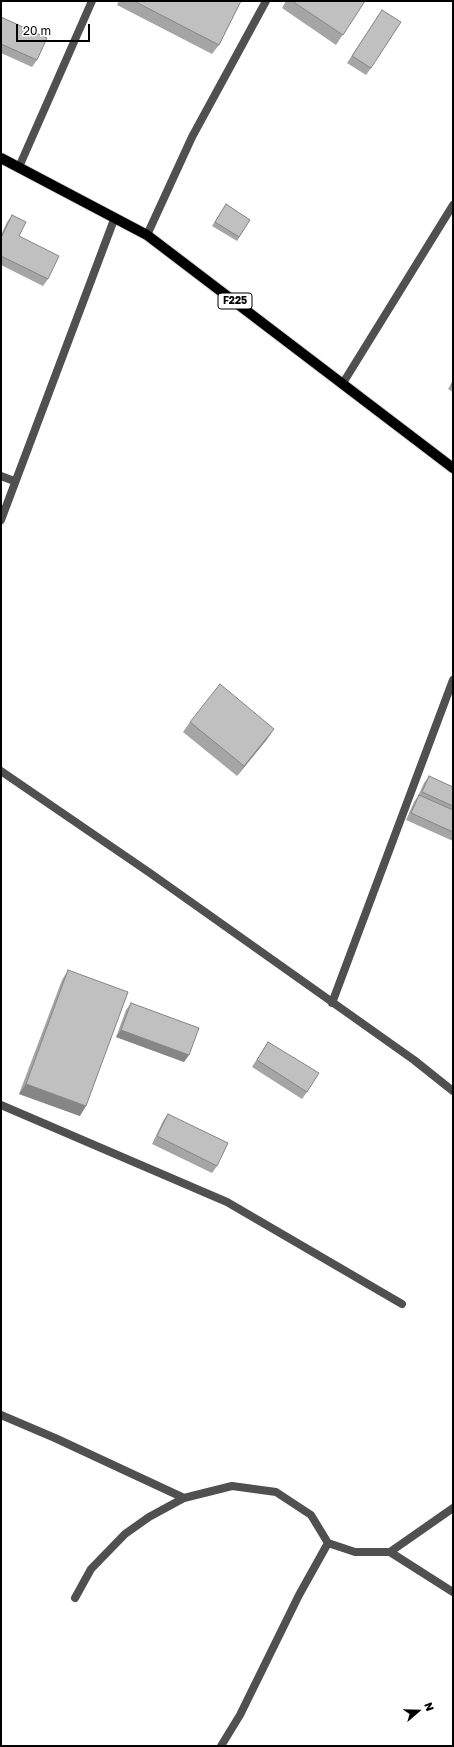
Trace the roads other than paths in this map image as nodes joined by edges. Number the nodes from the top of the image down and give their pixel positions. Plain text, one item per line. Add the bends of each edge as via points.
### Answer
1 (92, 1) edge
2 (266, 1) edge
3 (1, 158) edge
4 (19, 167) junction
5 (453, 205) edge
6 (115, 217) junction
7 (147, 235) junction
8 (343, 383) junction
9 (453, 468) edge
10 (1, 476) edge
11 (14, 481) junction
12 (1, 520) edge
13 (453, 680) edge
14 (1, 771) edge
15 (332, 1003) junction
16 (453, 1091) edge
17 (1, 1105) edge
18 (402, 1304) dead end
19 (1, 1415) edge
20 (184, 1498) junction
21 (453, 1508) edge
22 (328, 1543) junction
23 (390, 1552) junction
24 (453, 1592) edge
25 (75, 1598) dead end
26 (221, 1746) edge

1 - 4 street
2 - 7 street via 192,137
3 - 4 main road, F225
4 - 6 main road, F225
5 - 8 street
6 - 7 main road, F225
6 - 11 street
7 - 8 main road, F225
8 - 9 main road, F225
10 - 11 street
11 - 12 street
13 - 15 street
14 - 15 street
15 - 16 street via 414,1060
17 - 18 street via 227,1202
19 - 20 street
20 - 22 street via 232,1486 276,1492 312,1515
20 - 25 street via 149,1517 125,1534 91,1569
21 - 23 street
22 - 23 street via 355,1552
22 - 26 street via 240,1715
23 - 24 street

